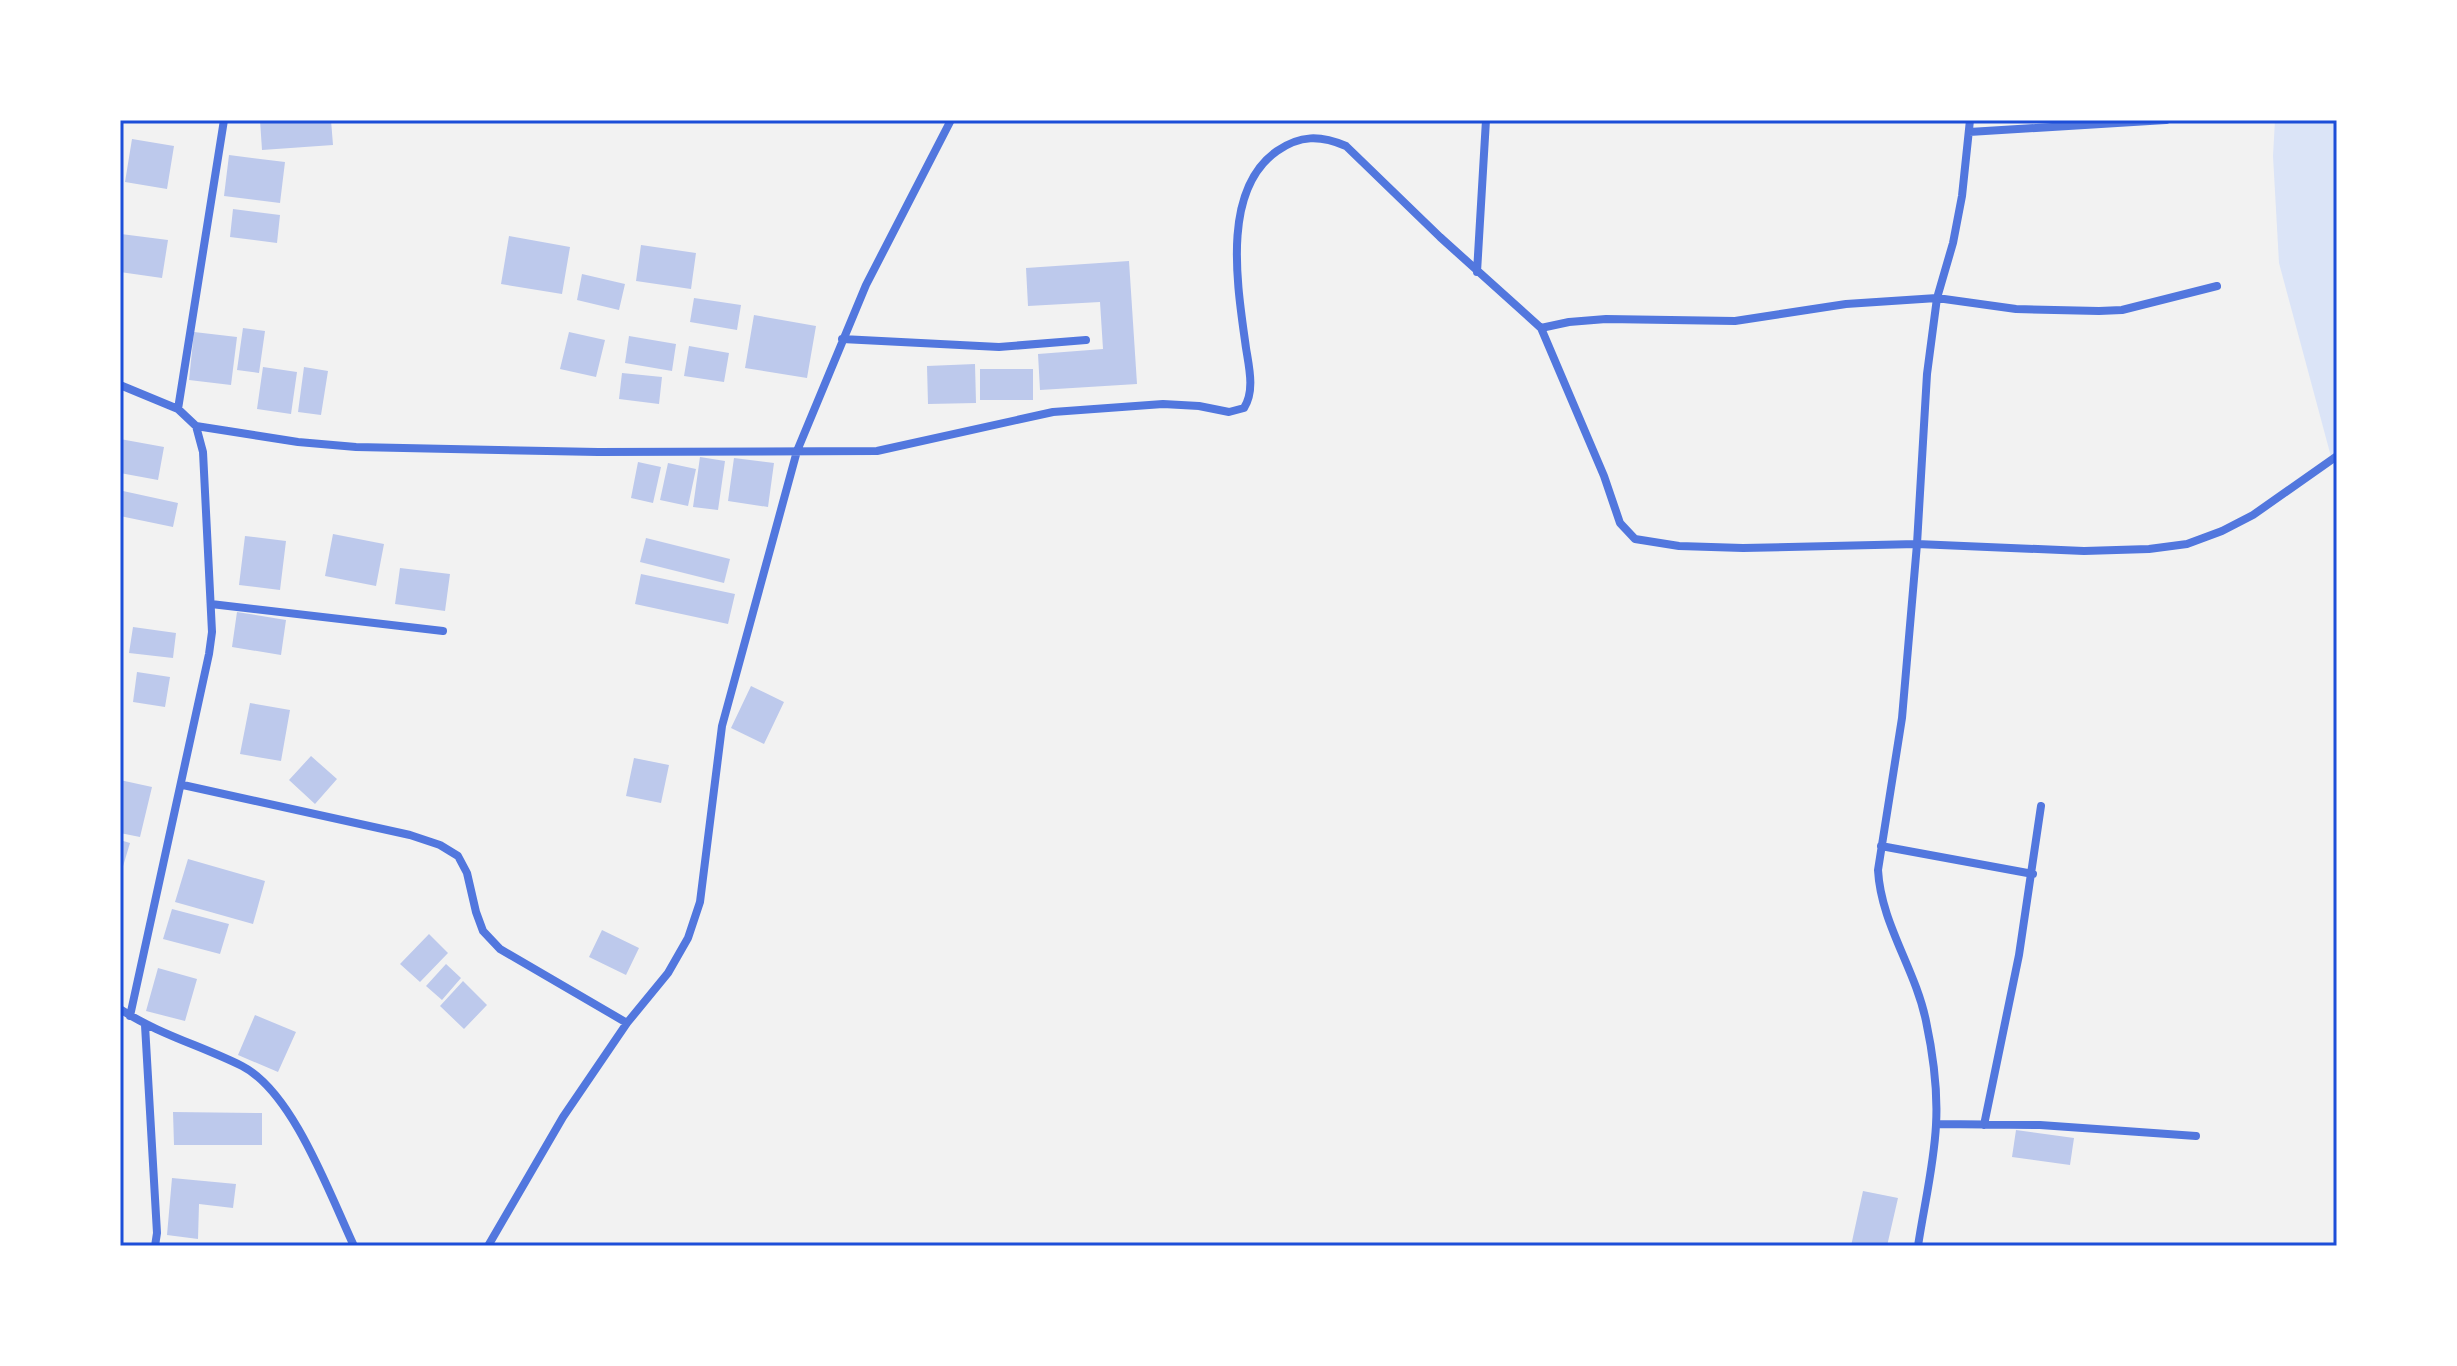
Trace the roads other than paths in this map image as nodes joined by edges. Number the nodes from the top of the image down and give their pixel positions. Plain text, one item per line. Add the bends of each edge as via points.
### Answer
1 (224, 120) edge
2 (951, 120) edge
3 (1486, 120) edge
4 (1970, 120) edge
5 (2166, 120) edge
6 (1969, 132) junction
7 (1477, 272) junction
8 (2217, 286) dead end
9 (1937, 298) junction
10 (1541, 328) junction
11 (842, 339) junction
12 (1086, 340) dead end
13 (120, 385) edge
14 (178, 409) junction
15 (196, 426) junction
16 (797, 451) junction
17 (2337, 456) edge
18 (1917, 544) junction
19 (211, 604) junction
20 (443, 631) dead end
21 (183, 785) junction
22 (2041, 806) dead end
23 (1881, 846) junction
24 (2033, 874) junction
25 (120, 1009) edge
26 (130, 1016) junction
27 (627, 1023) junction
28 (145, 1025) junction
29 (1936, 1124) junction
30 (1984, 1125) junction
31 (2196, 1136) dead end
32 (155, 1246) edge
33 (354, 1246) edge
34 (488, 1246) edge
35 (1918, 1246) edge

1 - 14 street
2 - 11 street
3 - 7 street
4 - 6 street
5 - 6 street
6 - 9 street via 1953,243
7 - 10 street
7 - 16 street via 1346,146 1305,137 1272,154 1253,176 1241,208 1237,231 1250,378 1250,399 1244,408 1229,412 1163,404 1100,407 1053,412 877,451
8 - 9 street via 2099,311 2016,309
9 - 10 street via 1846,304 1735,321 1606,319
9 - 18 street
10 - 18 street via 1620,523 1631,538 1743,548
11 - 12 street via 999,347
11 - 16 street
13 - 14 street
14 - 15 street
15 - 16 street via 356,447
15 - 19 street via 203,452
16 - 27 street via 722,726 700,902 668,973
17 - 18 street via 2253,515 2187,544 2084,551
18 - 23 street via 1902,718
19 - 20 street
19 - 21 street via 209,654
21 - 26 street
21 - 27 street via 440,845 458,856 483,931 500,949
22 - 24 street
23 - 24 street
23 - 29 street via 1879,891 1926,1019
24 - 30 street
25 - 26 street
26 - 28 street
27 - 34 street via 563,1117
28 - 32 street
28 - 33 street via 245,1068 268,1088 296,1125
29 - 30 street
29 - 35 street
30 - 31 street

